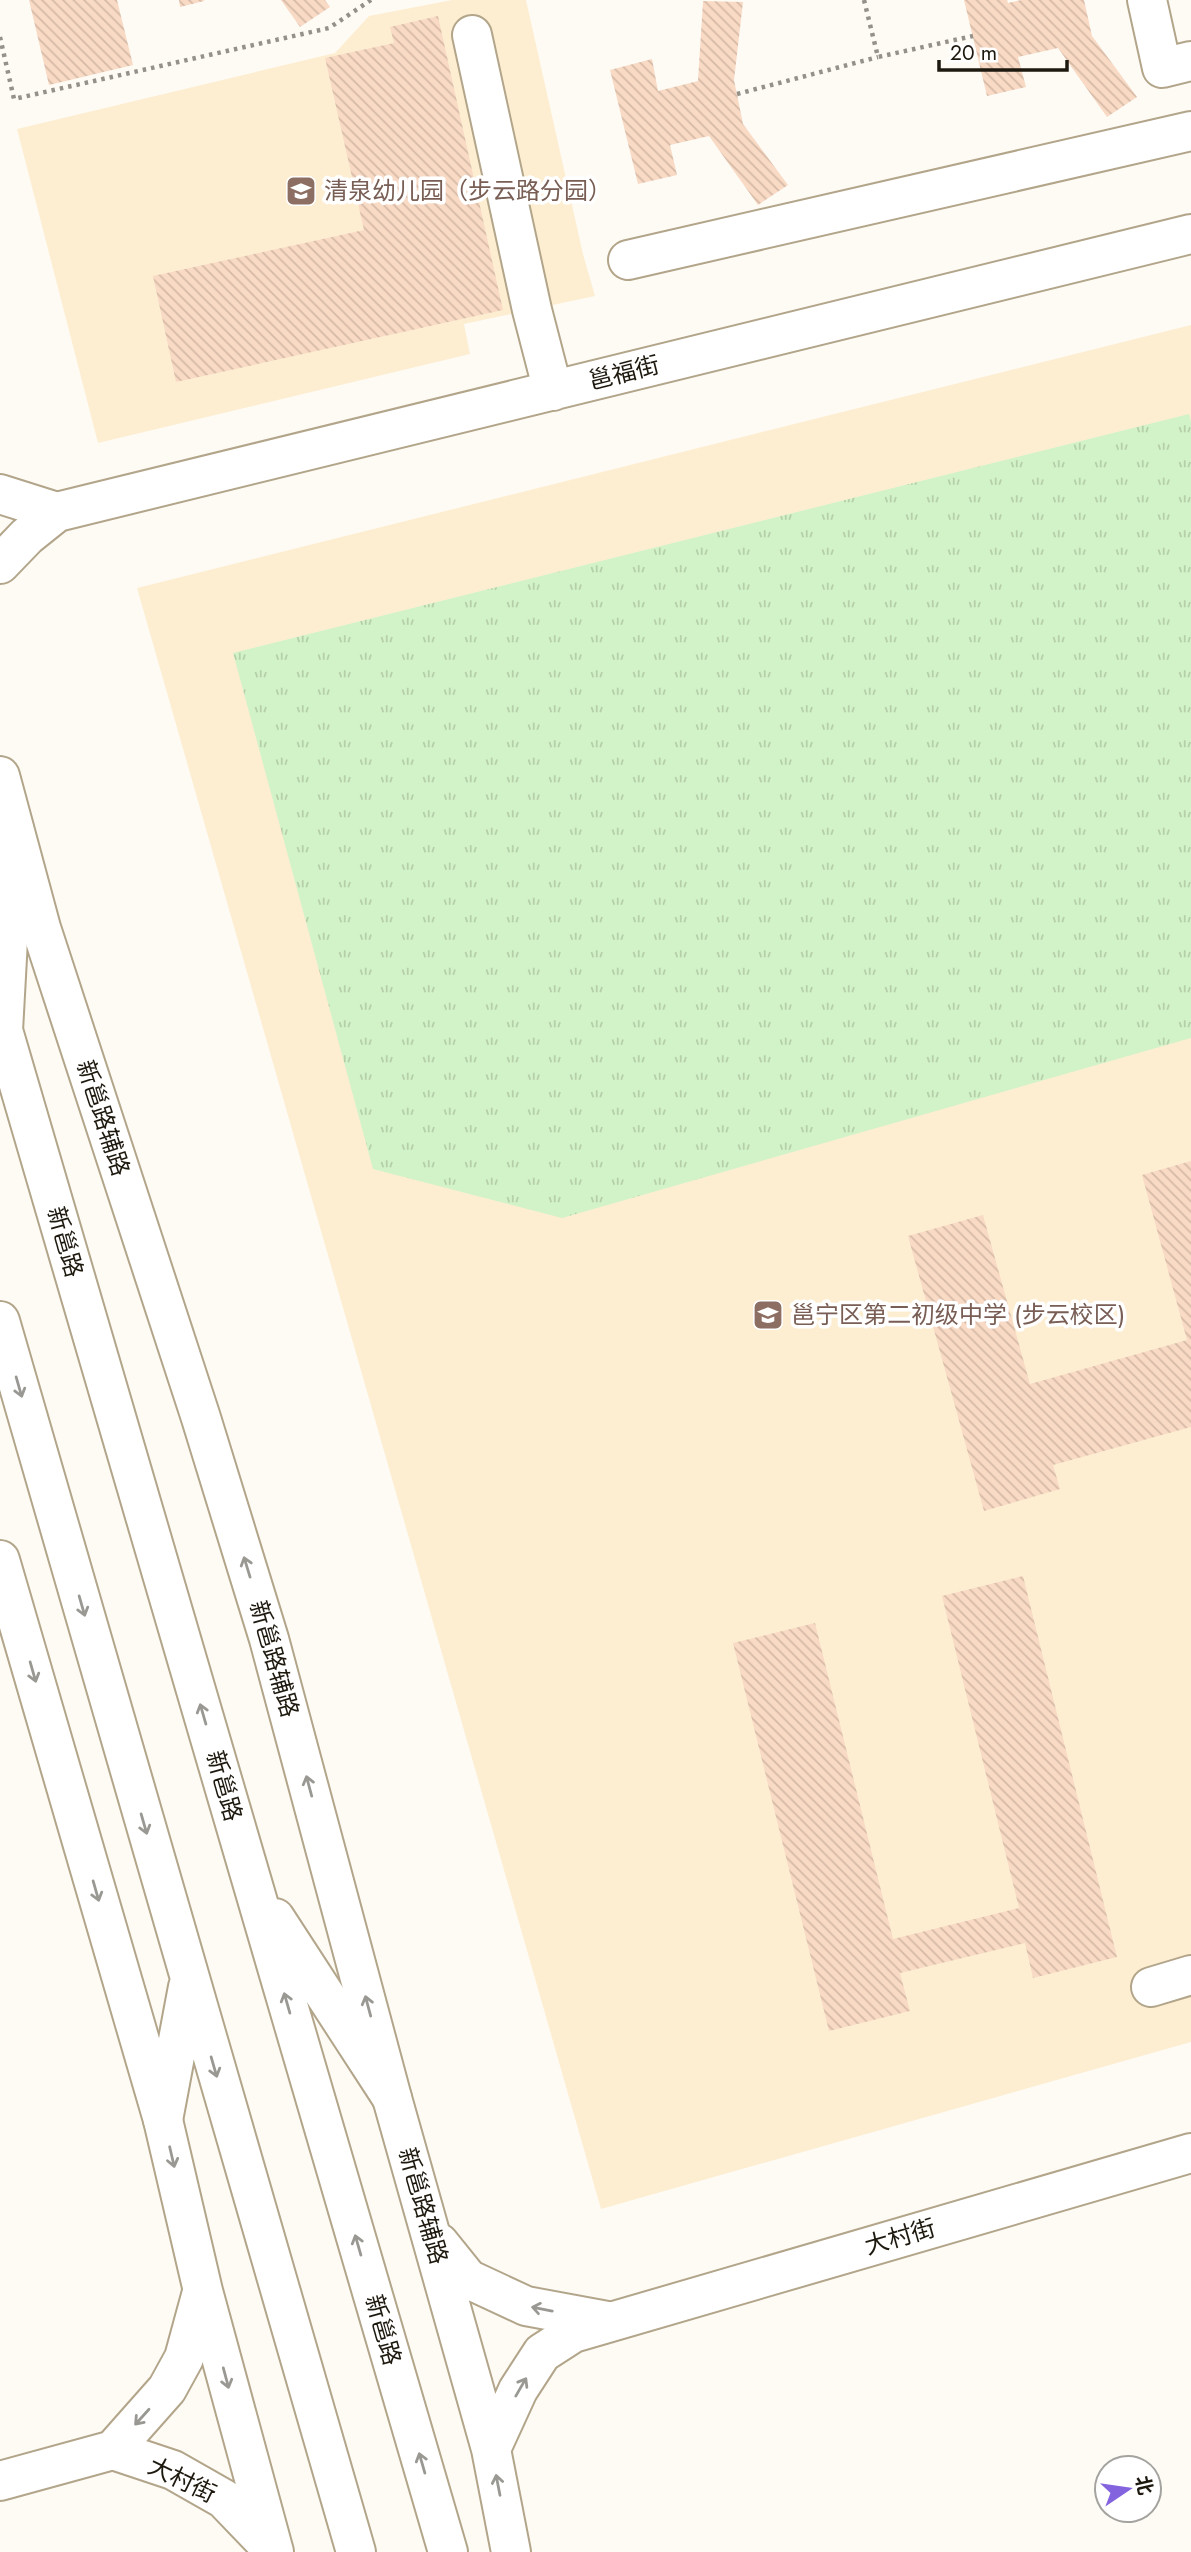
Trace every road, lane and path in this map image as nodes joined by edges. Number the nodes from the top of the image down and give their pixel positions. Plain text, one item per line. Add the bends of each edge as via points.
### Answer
1 (371, 0) edge
2 (864, 0) edge
3 (1147, 0) edge
4 (472, 35) dead end
5 (972, 36) dead end
6 (0, 37) edge
7 (878, 57) junction
8 (1191, 61) edge
9 (737, 94) dead end
10 (1191, 131) edge
11 (1191, 234) edge
12 (628, 260) dead end
13 (553, 391) junction
14 (0, 494) edge
15 (57, 512) junction
16 (0, 564) edge
17 (0, 776) edge
18 (14, 829) junction
19 (2, 1025) edge
20 (0, 1321) edge
21 (0, 1560) edge
22 (252, 1882) junction
23 (1191, 1975) edge
24 (190, 1982) junction
25 (1151, 1987) dead end
26 (393, 2098) junction
27 (163, 2120) junction
28 (1191, 2152) edge
29 (431, 2233) junction
30 (202, 2291) junction
31 (609, 2322) junction
32 (491, 2449) junction
33 (113, 2450) junction
34 (0, 2482) edge
35 (274, 2552) edge
36 (356, 2552) edge
37 (448, 2552) edge
38 (511, 2552) edge

1 - 6 path via 328,28 14,99
2 - 7 path
3 - 8 street via 1162,68
4 - 13 street
5 - 7 path
7 - 9 path
10 - 12 street
11 - 13 street, 邕福街
13 - 15 street, 邕福街
14 - 15 street
15 - 16 street
17 - 18 street, 新邕路辅路
18 - 19 street, 新邕路
26 -> 18 street, 新邕路辅路 via 269,1639 41,928
22 -> 19 street, 新邕路
20 -> 24 street
21 -> 27 street
22 - 26 street
37 -> 22 street, 新邕路
23 - 25 street
24 - 27 street
24 -> 36 street
26 - 29 street, 新邕路辅路
27 -> 30 street
28 - 31 street, 大村街
31 -> 29 street, 大村街 via 526,2306 468,2279
29 - 32 street, 新邕路辅路
30 -> 33 street, 大村街 via 184,2358 167,2389
30 -> 35 street
32 -> 31 street, 大村街 via 518,2389 542,2353 573,2333
38 -> 32 street, 新邕路辅路
33 - 34 street
33 - 35 street, 大村街 via 173,2470 224,2499

